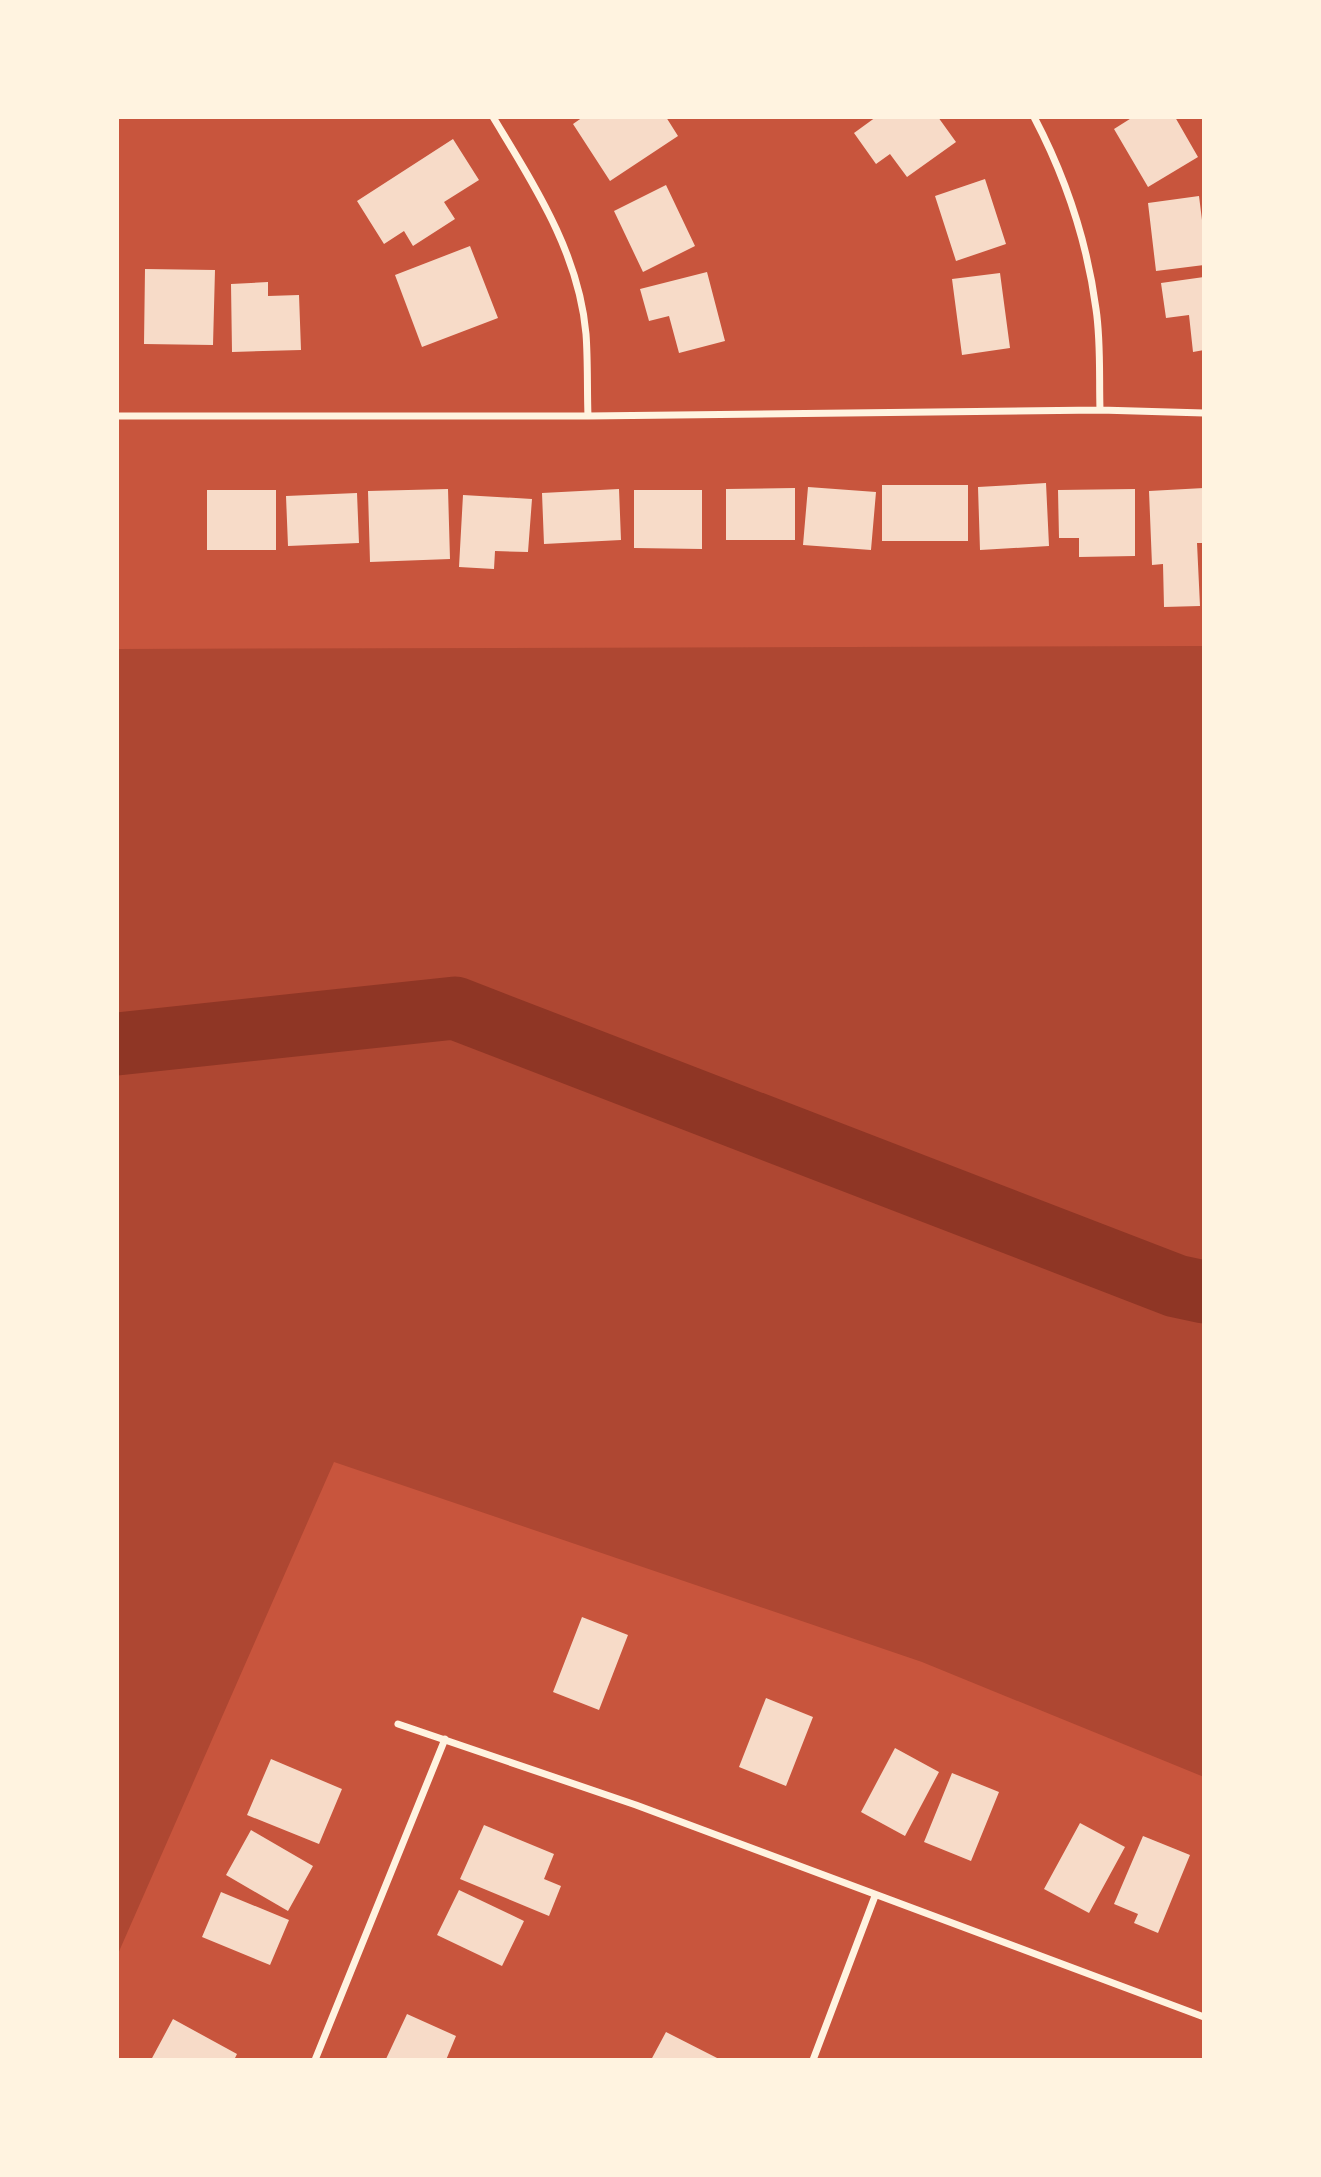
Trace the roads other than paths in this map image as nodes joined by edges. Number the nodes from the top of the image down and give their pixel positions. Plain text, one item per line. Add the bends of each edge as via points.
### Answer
1 (493, 117) edge
2 (1034, 117) edge
3 (1100, 410) junction
4 (1204, 412) edge
5 (117, 416) edge
6 (587, 416) junction
7 (398, 1724) dead end
8 (445, 1739) junction
9 (875, 1896) junction
10 (1204, 2017) edge
11 (315, 2060) edge
12 (813, 2060) edge

1 - 6 street via 538,192 569,260 586,333
2 - 3 street via 1073,203 1087,257 1097,312
3 - 4 street
3 - 6 street
5 - 6 street
7 - 8 street
8 - 9 street via 636,1805
8 - 11 street
9 - 10 street
9 - 12 street

